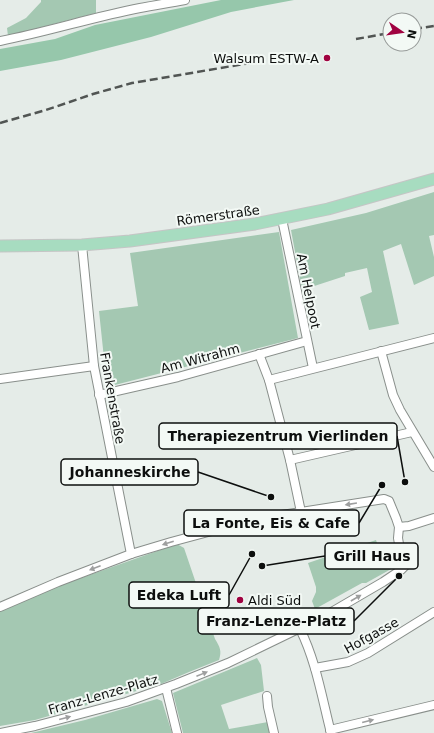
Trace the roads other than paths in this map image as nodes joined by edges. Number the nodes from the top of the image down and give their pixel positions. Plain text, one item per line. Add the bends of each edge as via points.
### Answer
1 (185, 0) edge
2 (0, 41) edge
3 (434, 179) edge
4 (282, 219) junction
5 (82, 245) junction
6 (0, 246) edge
7 (434, 338) edge
8 (307, 341) junction
9 (381, 351) junction
10 (259, 354) junction
11 (94, 366) junction
12 (313, 368) junction
13 (0, 379) edge
14 (269, 380) junction
15 (99, 395) junction
16 (412, 432) junction
17 (290, 460) junction
18 (434, 467) edge
19 (301, 512) junction
20 (434, 518) edge
21 (398, 527) junction
22 (131, 554) junction
23 (0, 608) edge
24 (434, 612) edge
25 (300, 629) junction
26 (315, 668) junction
27 (166, 688) junction
28 (267, 696) dead end
29 (434, 705) edge
30 (0, 732) edge
31 (330, 732) edge
32 (177, 733) edge
33 (274, 733) edge

1 - 2 street
3 - 4 main road, Römerstraße via 342,206
4 - 5 main road, Römerstraße via 152,238
4 - 8 street, Am Helpoot
5 - 6 main road, Römerstraße
5 - 11 street, Frankenstraße
7 - 9 street
8 - 10 street, Am Witrahm
8 - 12 street, Am Helpoot
9 - 12 street
9 - 16 street via 393,395
10 - 14 street
10 - 15 street, Am Witrahm via 178,377
11 - 13 street
11 - 15 street, Frankenstraße
12 - 14 street
14 - 17 street
15 - 22 street, Frankenstraße
16 - 17 street
16 - 18 street
17 - 19 street
21 -> 19 street, Franz-Lenze-Platz via 393,508 387,499
19 -> 22 street, Franz-Lenze-Platz via 256,519
20 - 21 street
25 -> 21 street, Franz-Lenze-Platz via 367,592 403,568 405,564 398,538
22 -> 23 street, Franz-Lenze-Platz
24 - 26 street, Hofgasse via 368,653 348,662
25 - 26 street
27 -> 25 street, Franz-Lenze-Platz via 228,663
26 - 31 street
30 -> 27 street, Franz-Lenze-Platz via 35,726 126,702
27 - 32 street
28 - 33 street
31 -> 29 street

